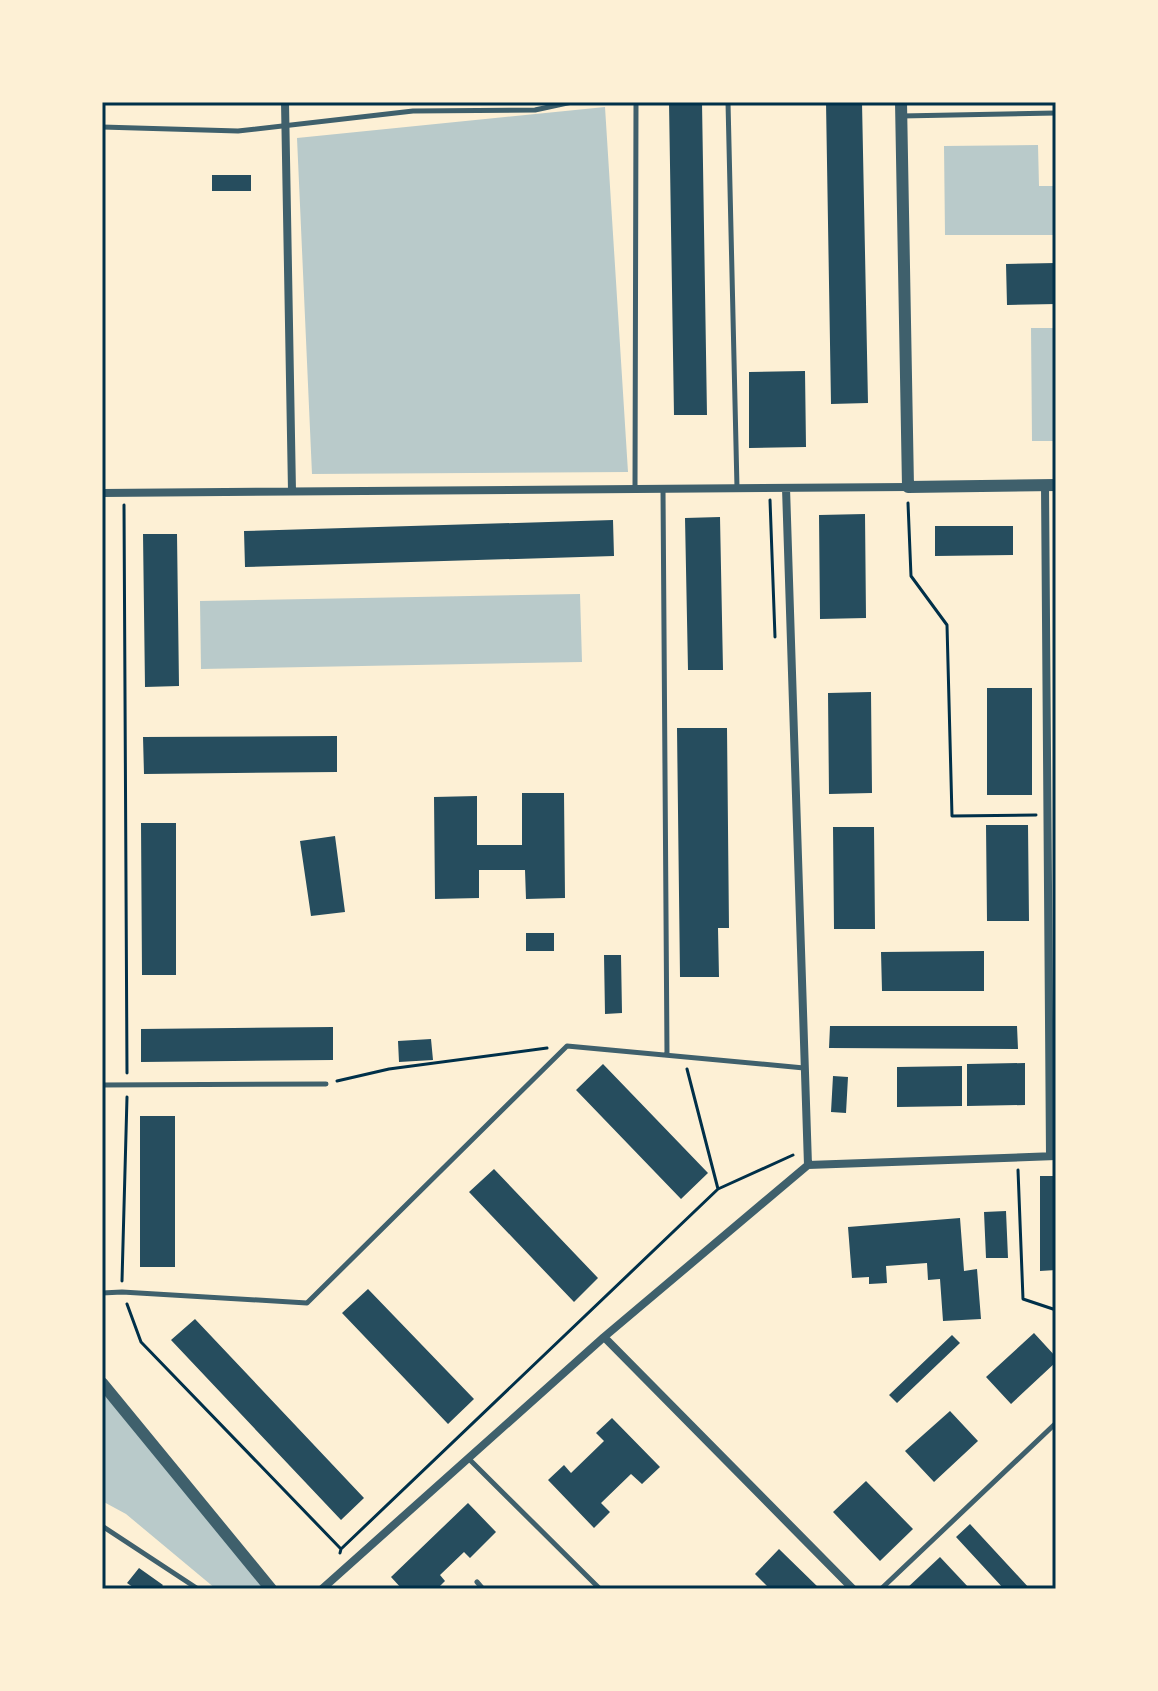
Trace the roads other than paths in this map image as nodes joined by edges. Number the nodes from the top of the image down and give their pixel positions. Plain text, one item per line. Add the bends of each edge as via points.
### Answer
1 (285, 102) edge
2 (572, 102) edge
3 (636, 102) edge
4 (728, 102) edge
5 (901, 109) edge
6 (1056, 113) edge
7 (285, 126) junction
8 (102, 127) edge
9 (1050, 485) edge
10 (908, 487) junction
11 (635, 488) junction
12 (663, 488) junction
13 (737, 488) junction
14 (786, 488) junction
15 (292, 491) junction
16 (102, 493) edge
17 (667, 1055) junction
18 (805, 1068) junction
19 (326, 1084) road end
20 (102, 1085) edge
21 (1053, 1156) edge
22 (808, 1165) junction
23 (102, 1293) edge
24 (604, 1337) junction
25 (102, 1383) edge
26 (1056, 1423) edge
27 (468, 1458) junction
28 (102, 1526) edge
29 (477, 1582) dead end
30 (198, 1589) edge
31 (271, 1589) edge
32 (322, 1589) edge
33 (483, 1589) edge
34 (600, 1589) edge
35 (853, 1589) edge
36 (881, 1589) edge

1 - 7 street
2 - 7 lane via 535,110 413,111
3 - 11 lane
4 - 13 lane
5 - 6 lane
5 - 10 street
7 - 8 lane via 238,131
7 - 15 street
9 - 10 street
9 - 21 street via 1047,815
10 - 14 street
11 - 12 street
11 - 15 street
12 - 13 street
12 - 17 lane
13 - 14 street
14 - 18 street
15 - 16 street
17 - 18 lane
17 - 23 lane via 567,1046 307,1303
18 - 22 street
19 - 20 lane
21 - 22 street
22 - 24 street
24 - 27 street
24 - 35 street
25 - 31 street
26 - 36 lane
27 - 32 street
27 - 34 lane
28 - 30 lane
29 - 33 lane

